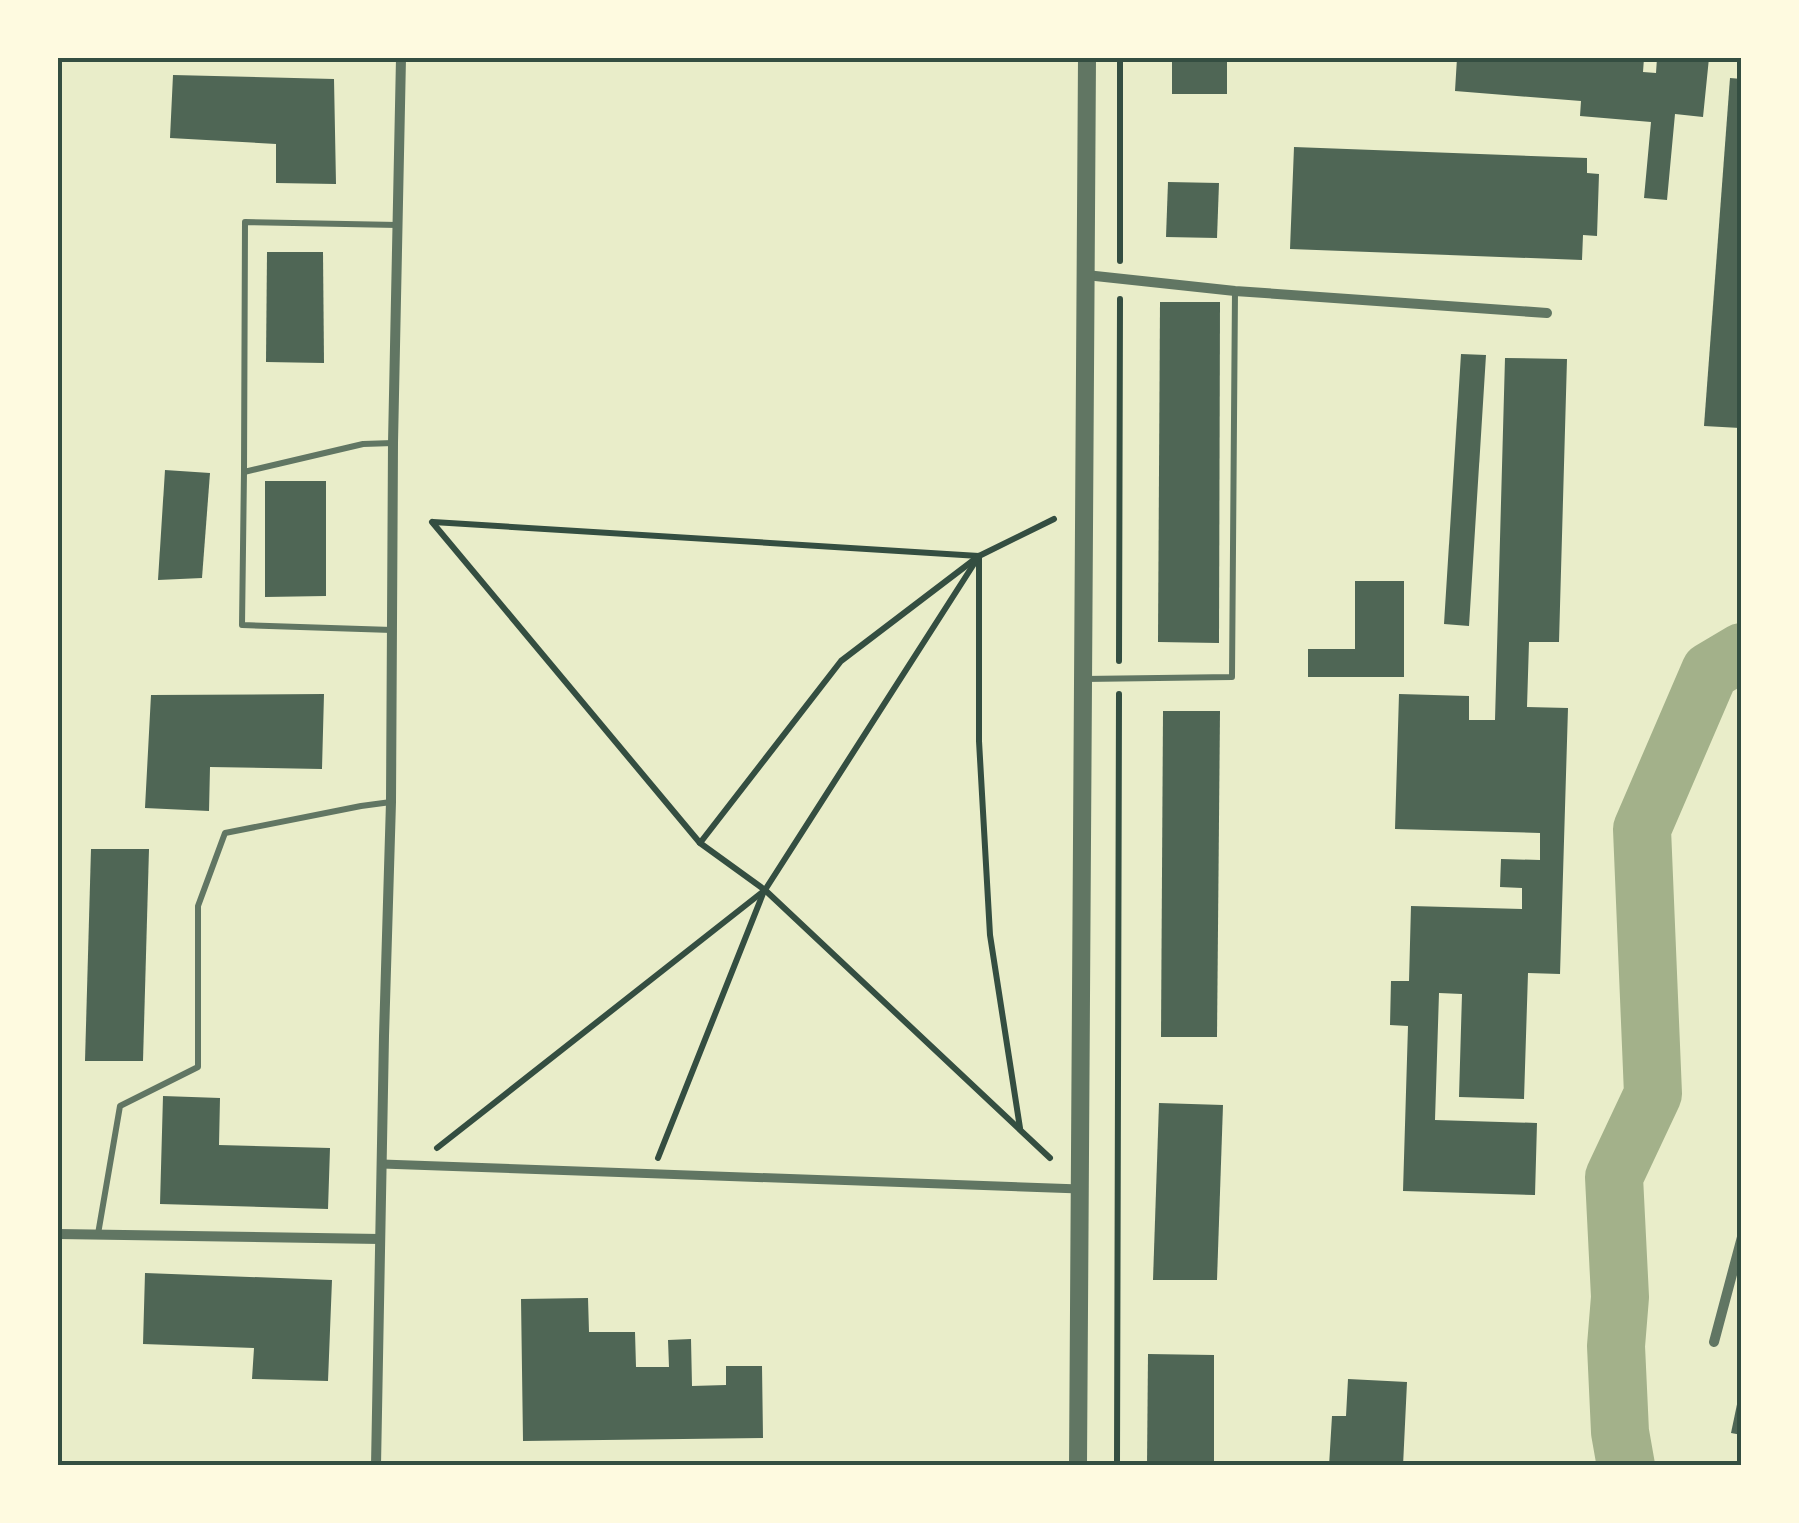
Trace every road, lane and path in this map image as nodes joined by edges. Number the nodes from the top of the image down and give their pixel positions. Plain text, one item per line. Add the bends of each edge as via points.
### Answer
1 (401, 58) edge
2 (1087, 58) edge
3 (1120, 58) edge
4 (398, 226) junction
5 (1086, 275) junction
6 (1120, 278) junction
7 (1236, 291) junction
8 (1547, 313) dead end
9 (392, 443) junction
10 (244, 472) junction
11 (1054, 519) dead end
12 (980, 556) junction
13 (392, 630) junction
14 (1119, 678) junction
15 (1083, 679) junction
16 (391, 802) junction
17 (700, 843) junction
18 (765, 890) junction
19 (1020, 1129) junction
20 (1050, 1158) dead end
21 (382, 1164) junction
22 (419, 1165) junction
23 (652, 1174) junction
24 (1080, 1189) junction
25 (58, 1234) edge
26 (98, 1234) junction
27 (1742, 1237) edge
28 (380, 1239) junction
29 (1714, 1342) dead end
30 (376, 1466) edge
31 (1078, 1466) edge
32 (1117, 1466) edge

1 - 4 street
2 - 5 street
3 - 6 path
4 - 9 street
4 - 10 lane via 245,222
5 - 6 street
5 - 15 street
6 - 7 street
6 - 14 path
7 - 8 street
7 - 14 lane via 1232,677
9 - 10 lane
9 - 13 street
10 - 13 lane via 242,625
11 - 12 path
12 - 17 path via 840,661
12 - 17 path via 432,522
12 - 18 path
12 - 19 path via 979,742 990,936
13 - 16 street
14 - 15 lane
14 - 32 path
15 - 24 street
16 - 21 street
16 - 26 lane via 225,834 198,906 198,1067 120,1106
17 - 18 path
18 - 19 path
18 - 22 path
18 - 23 path
19 - 20 path
21 - 22 street
21 - 28 street
22 - 23 street
23 - 24 street
24 - 31 street
25 - 26 street
26 - 28 street
27 - 29 street
28 - 30 street

